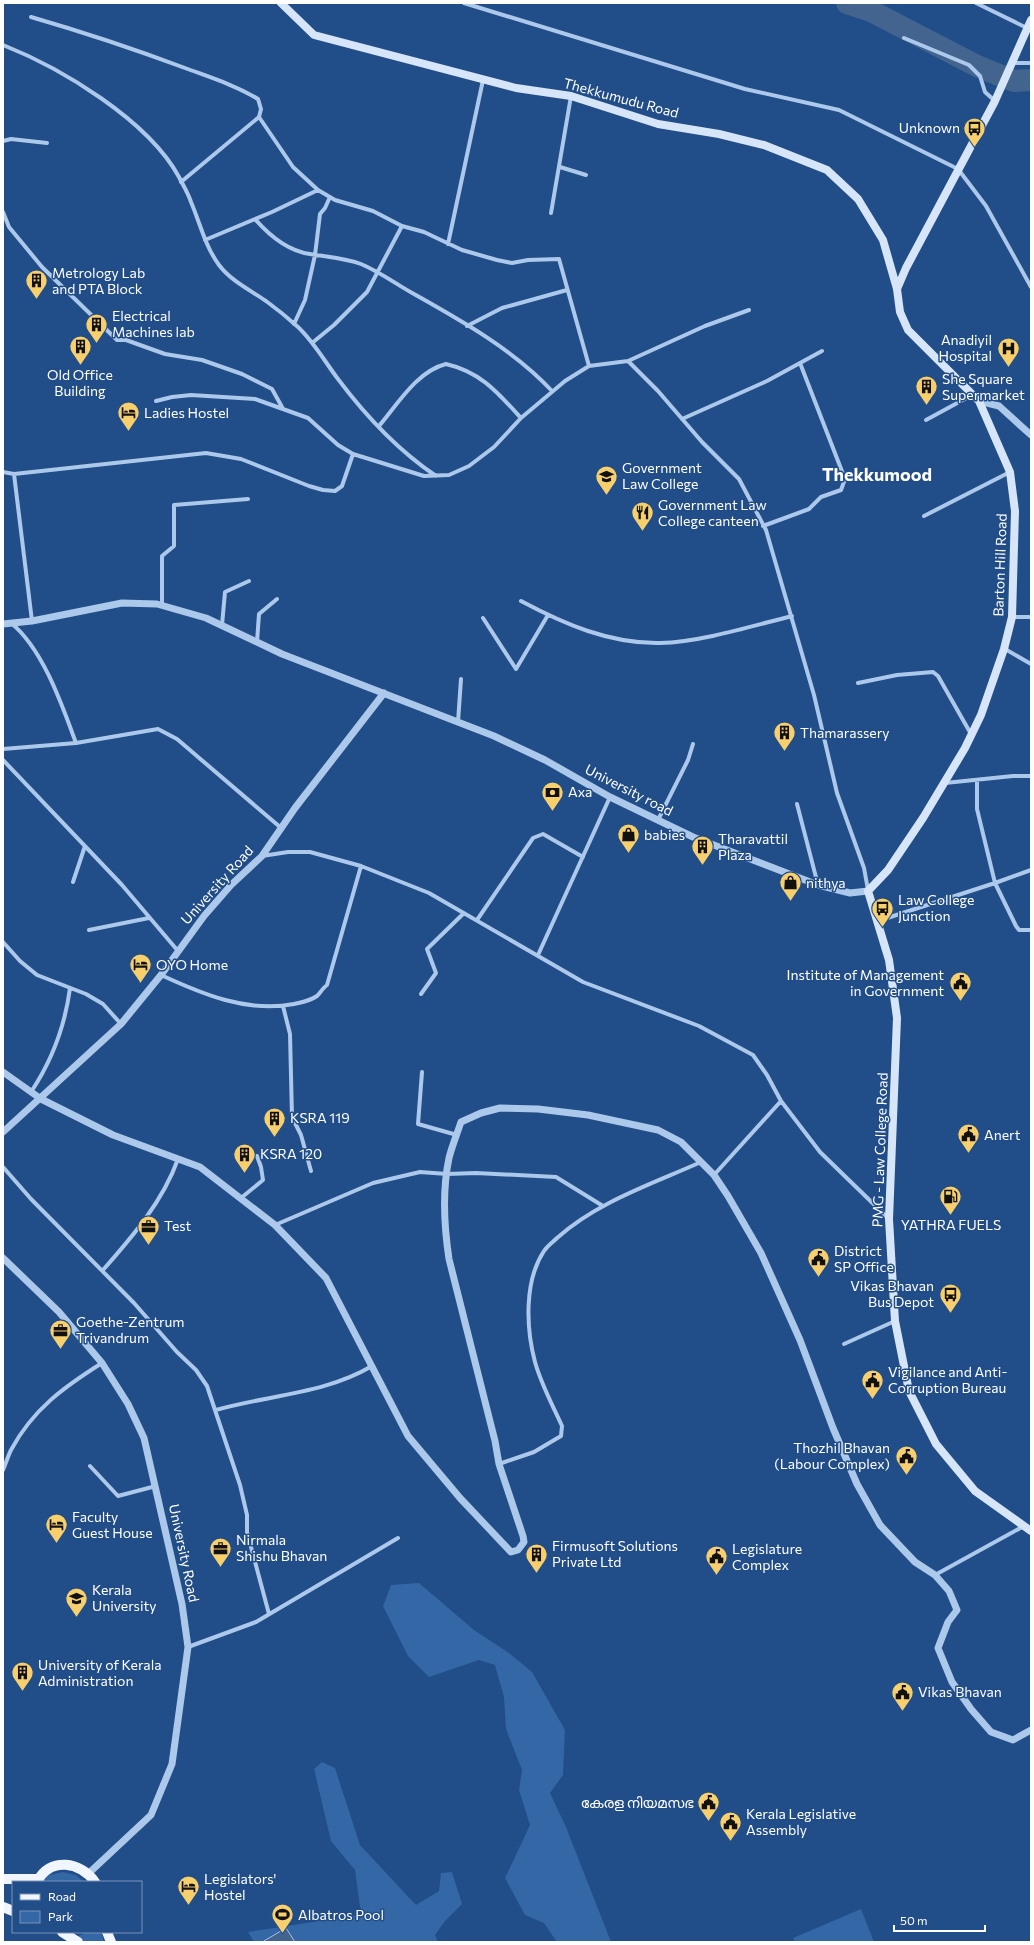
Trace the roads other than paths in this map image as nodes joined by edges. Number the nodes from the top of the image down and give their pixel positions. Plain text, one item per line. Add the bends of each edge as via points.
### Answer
1 (280, 3) edge
2 (464, 3) edge
3 (976, 3) edge
4 (31, 17) dead end
5 (1031, 20) edge
6 (1027, 28) junction
7 (904, 38) dead end
8 (3, 45) edge
9 (1031, 63) edge
10 (1011, 66) junction
11 (483, 79) junction
12 (571, 96) junction
13 (995, 101) junction
14 (259, 117) junction
15 (3, 140) edge
16 (46, 142) dead end
17 (560, 167) junction
18 (958, 169) junction
19 (586, 175) dead end
20 (181, 182) junction
21 (318, 190) junction
22 (330, 197) junction
23 (3, 212) edge
24 (551, 213) dead end
25 (255, 219) junction
26 (402, 226) junction
27 (205, 240) junction
28 (448, 244) junction
29 (315, 255) junction
30 (378, 272) junction
31 (1031, 287) edge
32 (897, 289) junction
33 (567, 290) junction
34 (748, 310) dead end
35 (294, 324) junction
36 (467, 326) junction
37 (312, 343) junction
38 (822, 351) dead end
39 (628, 361) junction
40 (800, 363) junction
41 (588, 366) junction
42 (552, 391) junction
43 (973, 395) junction
44 (156, 401) dead end
45 (979, 401) junction
46 (282, 407) junction
47 (521, 418) junction
48 (682, 419) junction
49 (926, 420) dead end
50 (379, 426) junction
51 (1031, 435) edge
52 (353, 454) junction
53 (3, 472) edge
54 (1010, 472) junction
55 (14, 474) junction
56 (436, 476) junction
57 (248, 499) dead end
58 (924, 516) dead end
59 (763, 526) junction
60 (248, 581) dead end
61 (277, 599) dead end
62 (521, 601) dead end
63 (162, 606) junction
64 (548, 615) junction
65 (792, 616) junction
66 (1012, 617) junction
67 (1031, 617) edge
68 (483, 618) dead end
69 (32, 620) junction
70 (11, 623) junction
71 (3, 624) edge
72 (222, 625) junction
73 (257, 642) junction
74 (1004, 648) junction
75 (1031, 664) edge
76 (461, 679) dead end
77 (858, 683) dead end
78 (384, 693) junction
79 (458, 722) junction
80 (971, 736) junction
81 (76, 743) junction
82 (693, 744) dead end
83 (3, 749) edge
84 (3, 760) edge
85 (1031, 776) edge
86 (977, 780) junction
87 (944, 783) junction
88 (610, 797) junction
89 (797, 804) dead end
90 (658, 820) junction
91 (280, 827) junction
92 (85, 846) junction
93 (262, 856) junction
94 (583, 857) junction
95 (361, 866) junction
96 (1031, 870) edge
97 (73, 882) dead end
98 (995, 883) junction
99 (818, 885) junction
100 (868, 891) junction
101 (464, 913) junction
102 (150, 918) junction
103 (477, 920) junction
104 (877, 921) junction
105 (89, 930) dead end
106 (1031, 930) edge
107 (3, 942) edge
108 (178, 951) junction
109 (538, 955) junction
110 (161, 975) junction
111 (70, 988) junction
112 (421, 994) dead end
113 (284, 1006) junction
114 (121, 1024) junction
115 (3, 1072) edge
116 (422, 1072) dead end
117 (31, 1092) junction
118 (41, 1099) junction
119 (781, 1101) junction
120 (3, 1132) edge
121 (457, 1135) junction
122 (257, 1156) dead end
123 (179, 1158) junction
124 (701, 1162) junction
125 (3, 1167) edge
126 (311, 1171) dead end
127 (447, 1174) junction
128 (714, 1175) junction
129 (241, 1198) junction
130 (603, 1206) junction
131 (889, 1219) junction
132 (275, 1225) junction
133 (3, 1258) edge
134 (103, 1270) junction
135 (895, 1320) junction
136 (844, 1344) dead end
137 (102, 1363) junction
138 (372, 1366) junction
139 (216, 1410) junction
140 (499, 1464) junction
141 (90, 1466) dead end
142 (3, 1468) edge
143 (156, 1486) junction
144 (1028, 1528) edge
145 (398, 1538) dead end
146 (935, 1575) junction
147 (269, 1614) junction
148 (188, 1647) junction
149 (1031, 1730) edge
150 (88, 1873) junction
151 (3, 1879) edge
152 (38, 1880) edge
153 (95, 1881) edge
154 (64, 1933) edge
155 (78, 1942) edge

1 - 11 main road, Thekkumudu Road via 314,35
2 - 18 street via 745,88 839,110
3 - 6 street
4 - 14 street via 123,45 248,93 258,99 261,109
5 - 6 main road
6 - 10 main road
7 - 13 street via 969,65 980,76 985,92
8 - 20 street via 27,54 101,97 150,138
9 - 10 street
10 - 13 main road
11 - 12 main road, Thekkumudu Road via 516,88
11 - 28 street
12 - 17 street
12 - 32 main road, Thekkumudu Road via 658,124 764,145 827,170 858,199 884,240
13 - 18 main road
14 - 20 street
14 - 21 street via 293,167
15 - 16 street
17 - 19 street
17 - 24 street
18 - 31 street via 986,206
18 - 32 main road
20 - 27 street
21 - 22 street
21 - 25 street
22 - 26 street via 373,211
22 - 29 street via 320,214
23 - 46 street via 9,227 42,267 117,340 126,340 165,354 202,360 242,374 272,389
25 - 27 street
25 - 29 street via 280,241 297,250
26 - 28 street via 424,232
26 - 30 street
27 - 35 street via 220,266 234,280
28 - 33 street via 512,263 559,259
29 - 30 street via 359,264
29 - 35 street via 305,300
30 - 36 street
30 - 37 street via 359,302
32 - 43 main road, Barton Hill Road via 900,312 908,330
33 - 36 street via 502,308
33 - 41 street
34 - 39 street via 705,326
35 - 37 street
36 - 42 street via 526,365
37 - 50 street via 339,380
38 - 40 street
39 - 41 street
39 - 48 street
40 - 48 street via 767,381
40 - 59 street via 845,479 840,490 821,497 809,509
41 - 42 street
42 - 47 street
43 - 45 main road, Barton Hill Road
43 - 49 street
44 - 46 street via 191,395 222,396 255,399
45 - 51 street via 999,406
45 - 54 main road, Barton Hill Road
46 - 52 street via 308,418 338,446
47 - 50 street via 488,384 475,375 446,364 433,369 419,380
47 - 56 street via 494,447 469,466 449,475
48 - 59 street via 739,479
50 - 56 street via 418,464
52 - 55 street via 342,486 335,491 309,486 241,459 206,453
52 - 56 street via 424,476
53 - 55 street
54 - 58 street
54 - 66 main road, Barton Hill Road via 1015,511
55 - 69 street
57 - 63 street via 174,505 174,546 162,556
59 - 65 street
60 - 72 street via 225,592
61 - 73 street via 259,614
62 - 64 street
63 - 69 street, University road via 122,603
63 - 72 street, University road
64 - 65 street via 598,634 627,641 661,643 726,632
64 - 68 street via 516,669
65 - 100 street via 837,793 864,868
66 - 67 street
66 - 74 main road, Barton Hill Road
69 - 70 street, University road
70 - 71 street, University road
70 - 81 street via 29,640 39,656
72 - 73 street, University road
73 - 78 street, University road
74 - 75 street
74 - 80 main road, Barton Hill Road
76 - 79 street
77 - 80 street via 898,675 933,672 938,676
78 - 79 street, University road
78 - 91 street, University Road
79 - 88 street, University road via 545,760
80 - 87 main road, Barton Hill Road
81 - 83 street
81 - 91 street via 158,729 177,739
82 - 90 street via 688,760
84 - 92 street
85 - 86 street
86 - 87 street
86 - 98 street via 977,809
87 - 100 main road, Barton Hill Road via 888,870
88 - 90 street, University road
88 - 94 street
89 - 99 street
90 - 99 street, University road via 693,837
91 - 93 street, University Road
92 - 97 street
92 - 102 street
93 - 95 street via 310,852
93 - 108 street, University Road via 231,885
94 - 103 street via 543,834 533,838
94 - 109 street
95 - 101 street via 429,893
95 - 113 street via 327,984 317,996 308,1001
96 - 98 street
98 - 104 street
98 - 106 street via 1019,930
99 - 100 street, University road via 850,893
100 - 104 main road, PMG - Law College Road
101 - 103 street
101 - 112 street via 427,949 436,973
102 - 105 street
102 - 108 street
103 - 109 street
104 - 131 main road, PMG - Law College Road via 889,960 897,1018
107 - 111 street via 37,975
108 - 110 street, University Road
109 - 119 street via 583,982 698,1026 753,1055
110 - 113 street via 225,1001
110 - 114 street, University Road
111 - 114 street via 103,1004
111 - 117 street via 61,1034
113 - 126 street via 290,1034 292,1117 301,1135
114 - 118 street, University Road
115 - 117 street
116 - 121 street via 418,1124
117 - 118 street
118 - 120 street, University Road
118 - 123 street via 114,1135
119 - 128 street
119 - 131 street via 820,1152
121 - 124 street via 461,1122 480,1113 500,1108 538,1109 588,1115 658,1130 680,1142
121 - 127 street via 449,1158
122 - 129 street via 263,1180
123 - 129 street via 200,1166
123 - 134 street via 171,1179 139,1228
124 - 128 street
124 - 130 street
125 - 134 street via 31,1199
127 - 130 street via 556,1177
127 - 132 street via 420,1172 393,1177
127 - 140 street via 445,1231 449,1259
128 - 146 street via 761,1253 800,1340 857,1484 880,1525 915,1562
129 - 132 street
130 - 140 street via 584,1217 545,1249 535,1268 529,1291 530,1330 535,1362 562,1426 561,1436 534,1452
131 - 135 main road, PMG - Law College Road
132 - 138 street via 326,1278
133 - 137 street, University Road via 58,1312
134 - 139 street via 196,1370 207,1386
135 - 136 street
135 - 144 main road, PMG - Law College Road via 909,1391 936,1444 974,1491
137 - 142 street via 45,1403 27,1425
137 - 143 street, University Road via 128,1404 144,1438
138 - 139 street via 354,1377 322,1387
138 - 140 street via 408,1436 460,1498 511,1552 518,1550 524,1542
139 - 147 street via 240,1485 247,1515 247,1532
141 - 143 street via 118,1496
143 - 148 street, University Road via 182,1604
144 - 146 street
145 - 147 street
146 - 149 street via 949,1591 957,1610 948,1622 938,1648 952,1682 991,1732 1013,1740
147 - 148 street via 256,1622
148 - 150 street, University Road via 172,1764 152,1815
150 - 152 main road via 80,1867 61,1865 52,1868
150 - 153 main road
151 - 152 main road
154 - 155 main road

